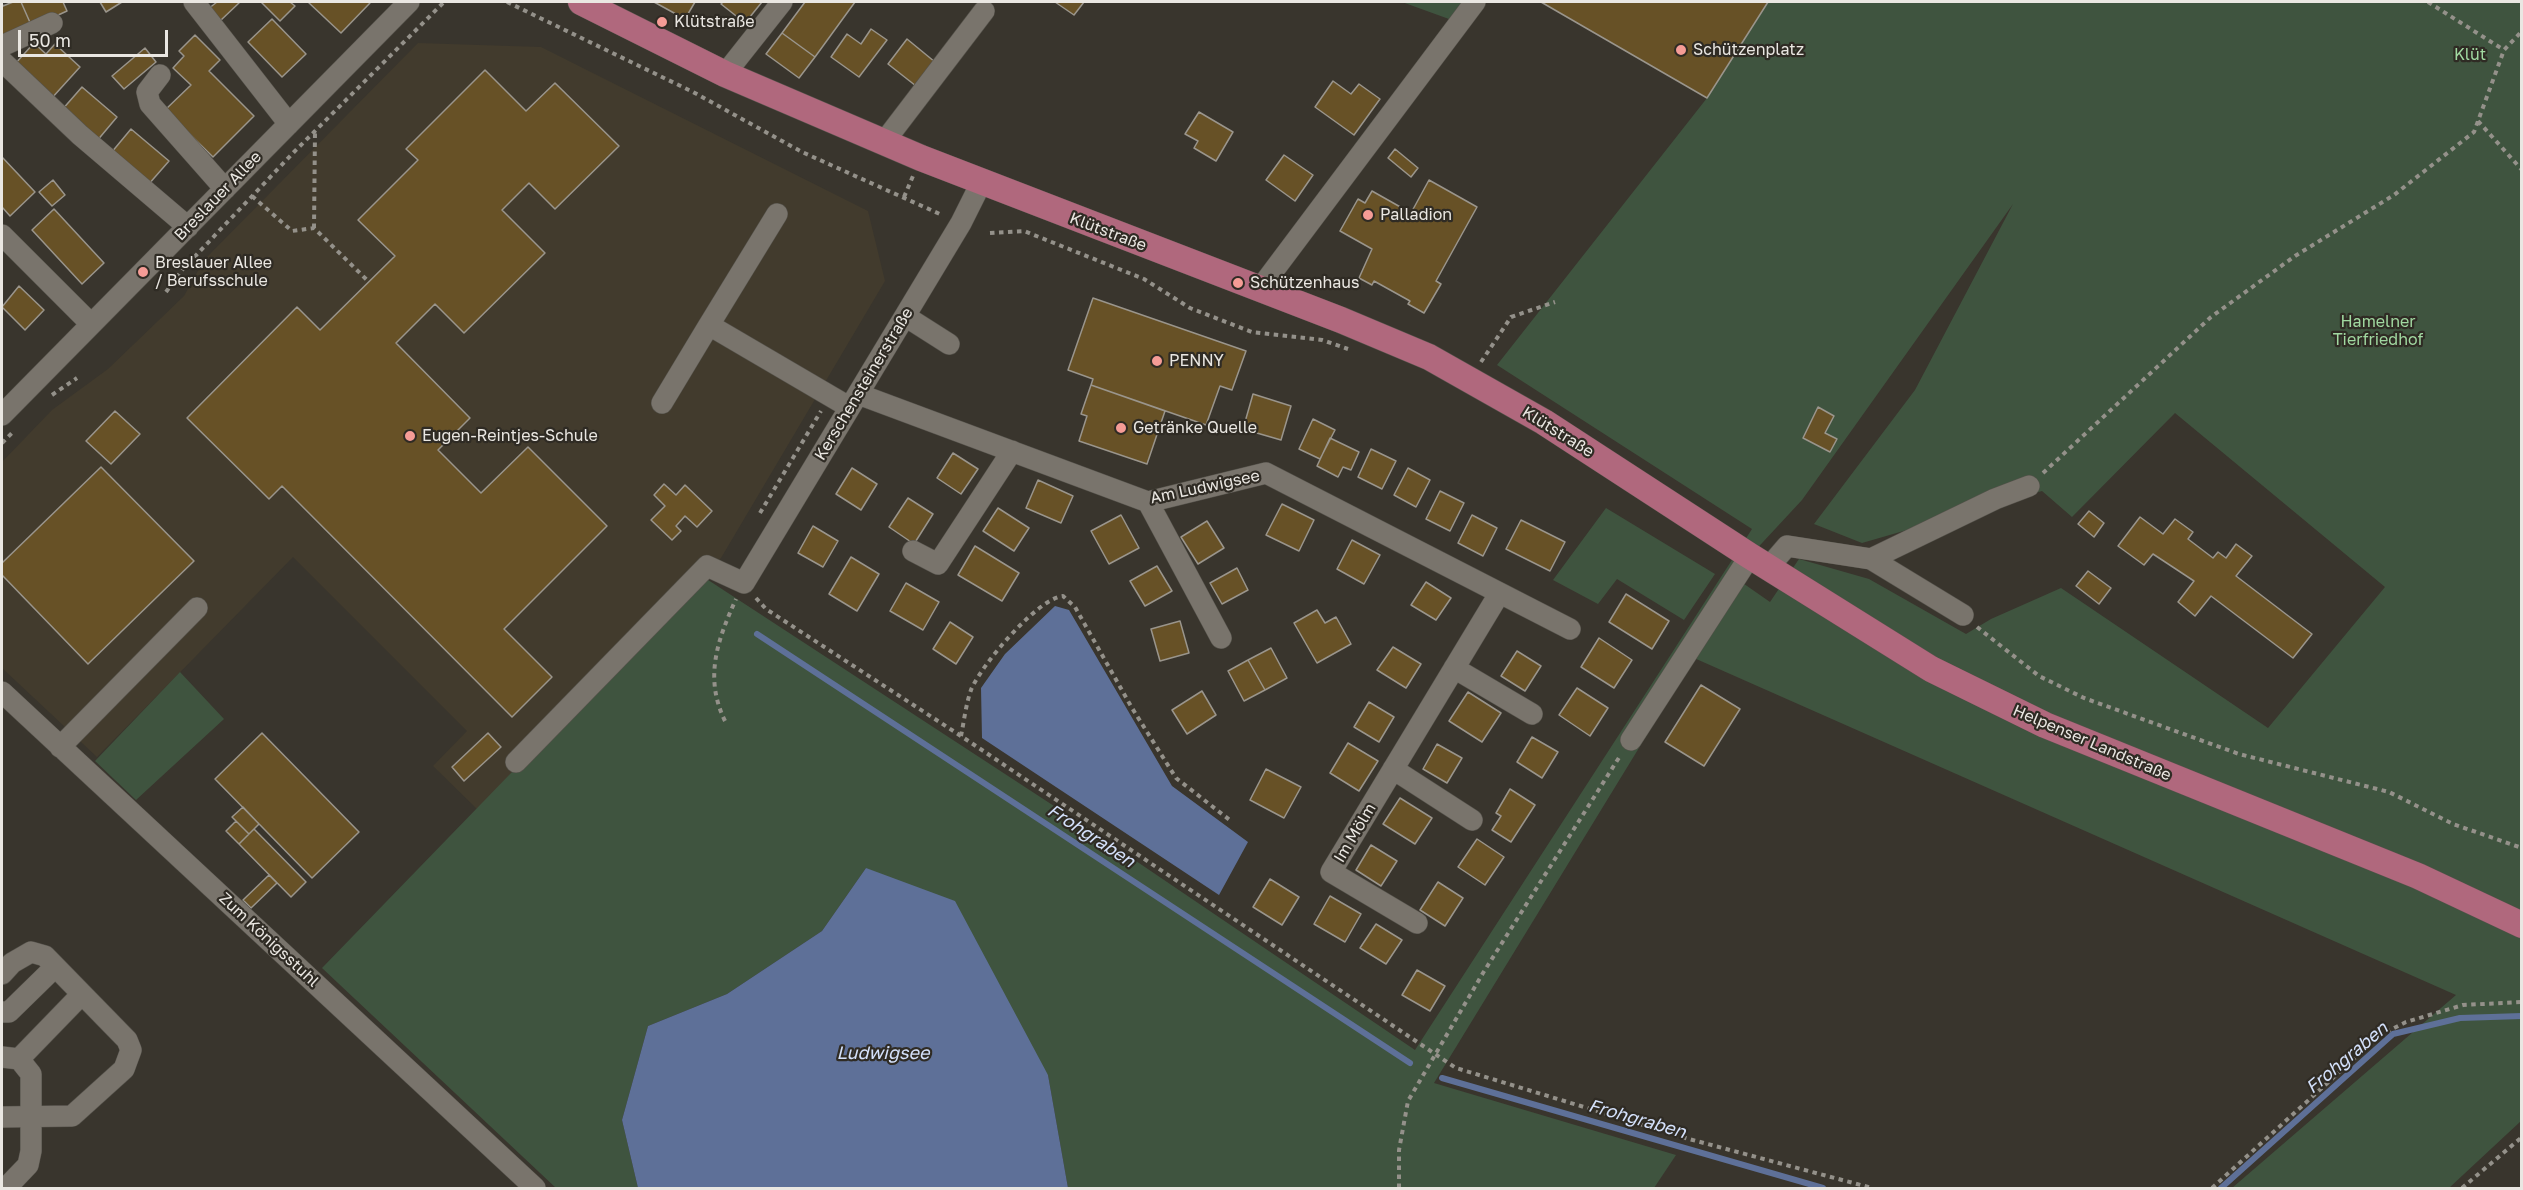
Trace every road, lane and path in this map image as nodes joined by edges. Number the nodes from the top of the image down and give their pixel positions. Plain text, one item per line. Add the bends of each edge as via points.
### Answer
1 (194, 2) edge
2 (409, 2) edge
3 (444, 2) edge
4 (507, 2) edge
5 (581, 2) edge
6 (782, 2) edge
7 (1474, 2) edge
8 (2428, 2) edge
9 (984, 11) dead end
10 (52, 23) dead end
11 (2522, 31) edge
12 (2, 46) edge
13 (2504, 51) junction
14 (2, 61) edge
15 (725, 74) junction
16 (160, 75) dead end
17 (2478, 121) junction
18 (289, 124) junction
19 (315, 131) junction
20 (884, 142) junction
21 (2522, 170) edge
22 (981, 183) junction
23 (225, 189) junction
24 (252, 196) junction
25 (777, 214) dead end
26 (944, 216) dead end
27 (188, 227) junction
28 (314, 228) junction
29 (990, 233) dead end
30 (2, 235) edge
31 (369, 282) dead end
32 (1259, 290) junction
33 (166, 292) dead end
34 (1555, 302) dead end
35 (905, 316) junction
36 (91, 324) junction
37 (709, 325) junction
38 (950, 344) dead end
39 (1354, 352) dead end
40 (1470, 379) junction
41 (854, 401) junction
42 (662, 403) dead end
43 (2, 415) edge
44 (1012, 451) junction
45 (2029, 486) joint
46 (1148, 502) junction
47 (1686, 514) joint
48 (913, 551) dead end
49 (1871, 559) junction
50 (1759, 562) junction
51 (744, 583) junction
52 (1499, 594) junction
53 (197, 608) dead end
54 (1963, 615) joint
55 (1570, 629) dead end
56 (1221, 638) dead end
57 (1454, 668) junction
58 (2, 692) edge
59 (1532, 714) dead end
60 (725, 721) dead end
61 (961, 736) junction
62 (1630, 740) joint
63 (60, 747) junction
64 (516, 762) dead end
65 (1393, 769) junction
66 (1472, 820) dead end
67 (1231, 821) dead end
68 (2522, 848) edge
69 (1417, 923) dead end
70 (2522, 925) edge
71 (55, 967) junction
72 (2, 974) edge
73 (85, 997) junction
74 (2522, 1002) edge
75 (2, 1012) edge
76 (1435, 1055) junction
77 (16, 1061) edge
78 (2, 1117) edge
79 (31, 1118) junction
80 (2522, 1137) edge
81 (6, 1188) edge
82 (535, 1188) edge
83 (1399, 1188) edge
84 (1872, 1188) edge
85 (2212, 1188) edge
86 (2462, 1188) edge

1 - 18 street
2 - 18 street, Breslauer Allee
3 - 19 path
4 - 26 path via 693,92 802,152
5 - 15 main road, Klütstraße
6 - 15 street
7 - 32 street
8 - 13 path
9 - 20 street
10 - 12 street
11 - 13 path
13 - 17 path
14 - 27 street via 80,135
15 - 20 main road, Klütstraße
16 - 23 street via 147,92 150,104
17 - 21 path
17 - 45 path via 2474,132 2394,195 2295,256 2211,317
18 - 23 street, Breslauer Allee
19 - 24 path
19 - 28 path
20 - 22 main road, Klütstraße
22 - 32 main road, Klütstraße
22 - 35 street, Kerschensteinerstraße
23 - 27 street, Breslauer Allee
24 - 28 path via 292,231
24 - 33 path
25 - 37 street
27 - 36 street, Breslauer Allee
28 - 31 path
29 - 39 path via 1024,231 1144,279 1190,308 1252,332 1322,340
30 - 36 street
32 - 40 main road, Klütstraße via 1374,334
34 - 40 path via 1511,317
35 - 38 street
35 - 41 street, Kerschensteinerstraße
36 - 43 street, Breslauer Allee
37 - 41 street, Am Ludwigsee
37 - 42 street
40 - 47 main road, Klütstraße
41 - 44 street, Am Ludwigsee
41 - 51 street, Kerschensteinerstraße
44 - 46 street, Am Ludwigsee
44 - 48 street via 938,564
45 - 49 street
46 - 52 street, Am Ludwigsee via 1266,473
46 - 56 street
47 - 50 main road, Helpenser Landstraße
49 - 50 street via 1786,546
49 - 54 street
50 - 62 street
50 - 70 main road, Helpenser Landstraße via 1931,669 2045,725 2418,876
51 - 60 path via 714,658 715,701
51 - 61 path via 766,609
51 - 64 street via 707,566
52 - 55 street, Am Ludwigsee
52 - 57 street, Im Mölm
53 - 63 street
54 - 68 path via 2039,676 2084,698 2239,754 2389,792 2453,824
57 - 59 street
57 - 65 street, Im Mölm
58 - 63 street, Zum Königsstuhl
61 - 67 path via 971,689 1009,635 1052,597 1063,596 1075,607 1176,778
61 - 76 path
62 - 76 path
63 - 82 street, Zum Königsstuhl
65 - 66 street
65 - 69 street, Im Mölm via 1331,872
71 - 72 street via 45,956 31,952
71 - 73 street
71 - 75 street via 9,1012
73 - 77 street
73 - 79 street via 127,1040 129,1059 124,1069 80,1112 62,1118
74 - 85 path via 2463,1005 2406,1022 2380,1035
76 - 83 path via 1408,1101 1399,1150
76 - 84 path via 1456,1068
77 - 79 street via 31,1074
78 - 79 street
79 - 81 street via 28,1165
80 - 86 path

